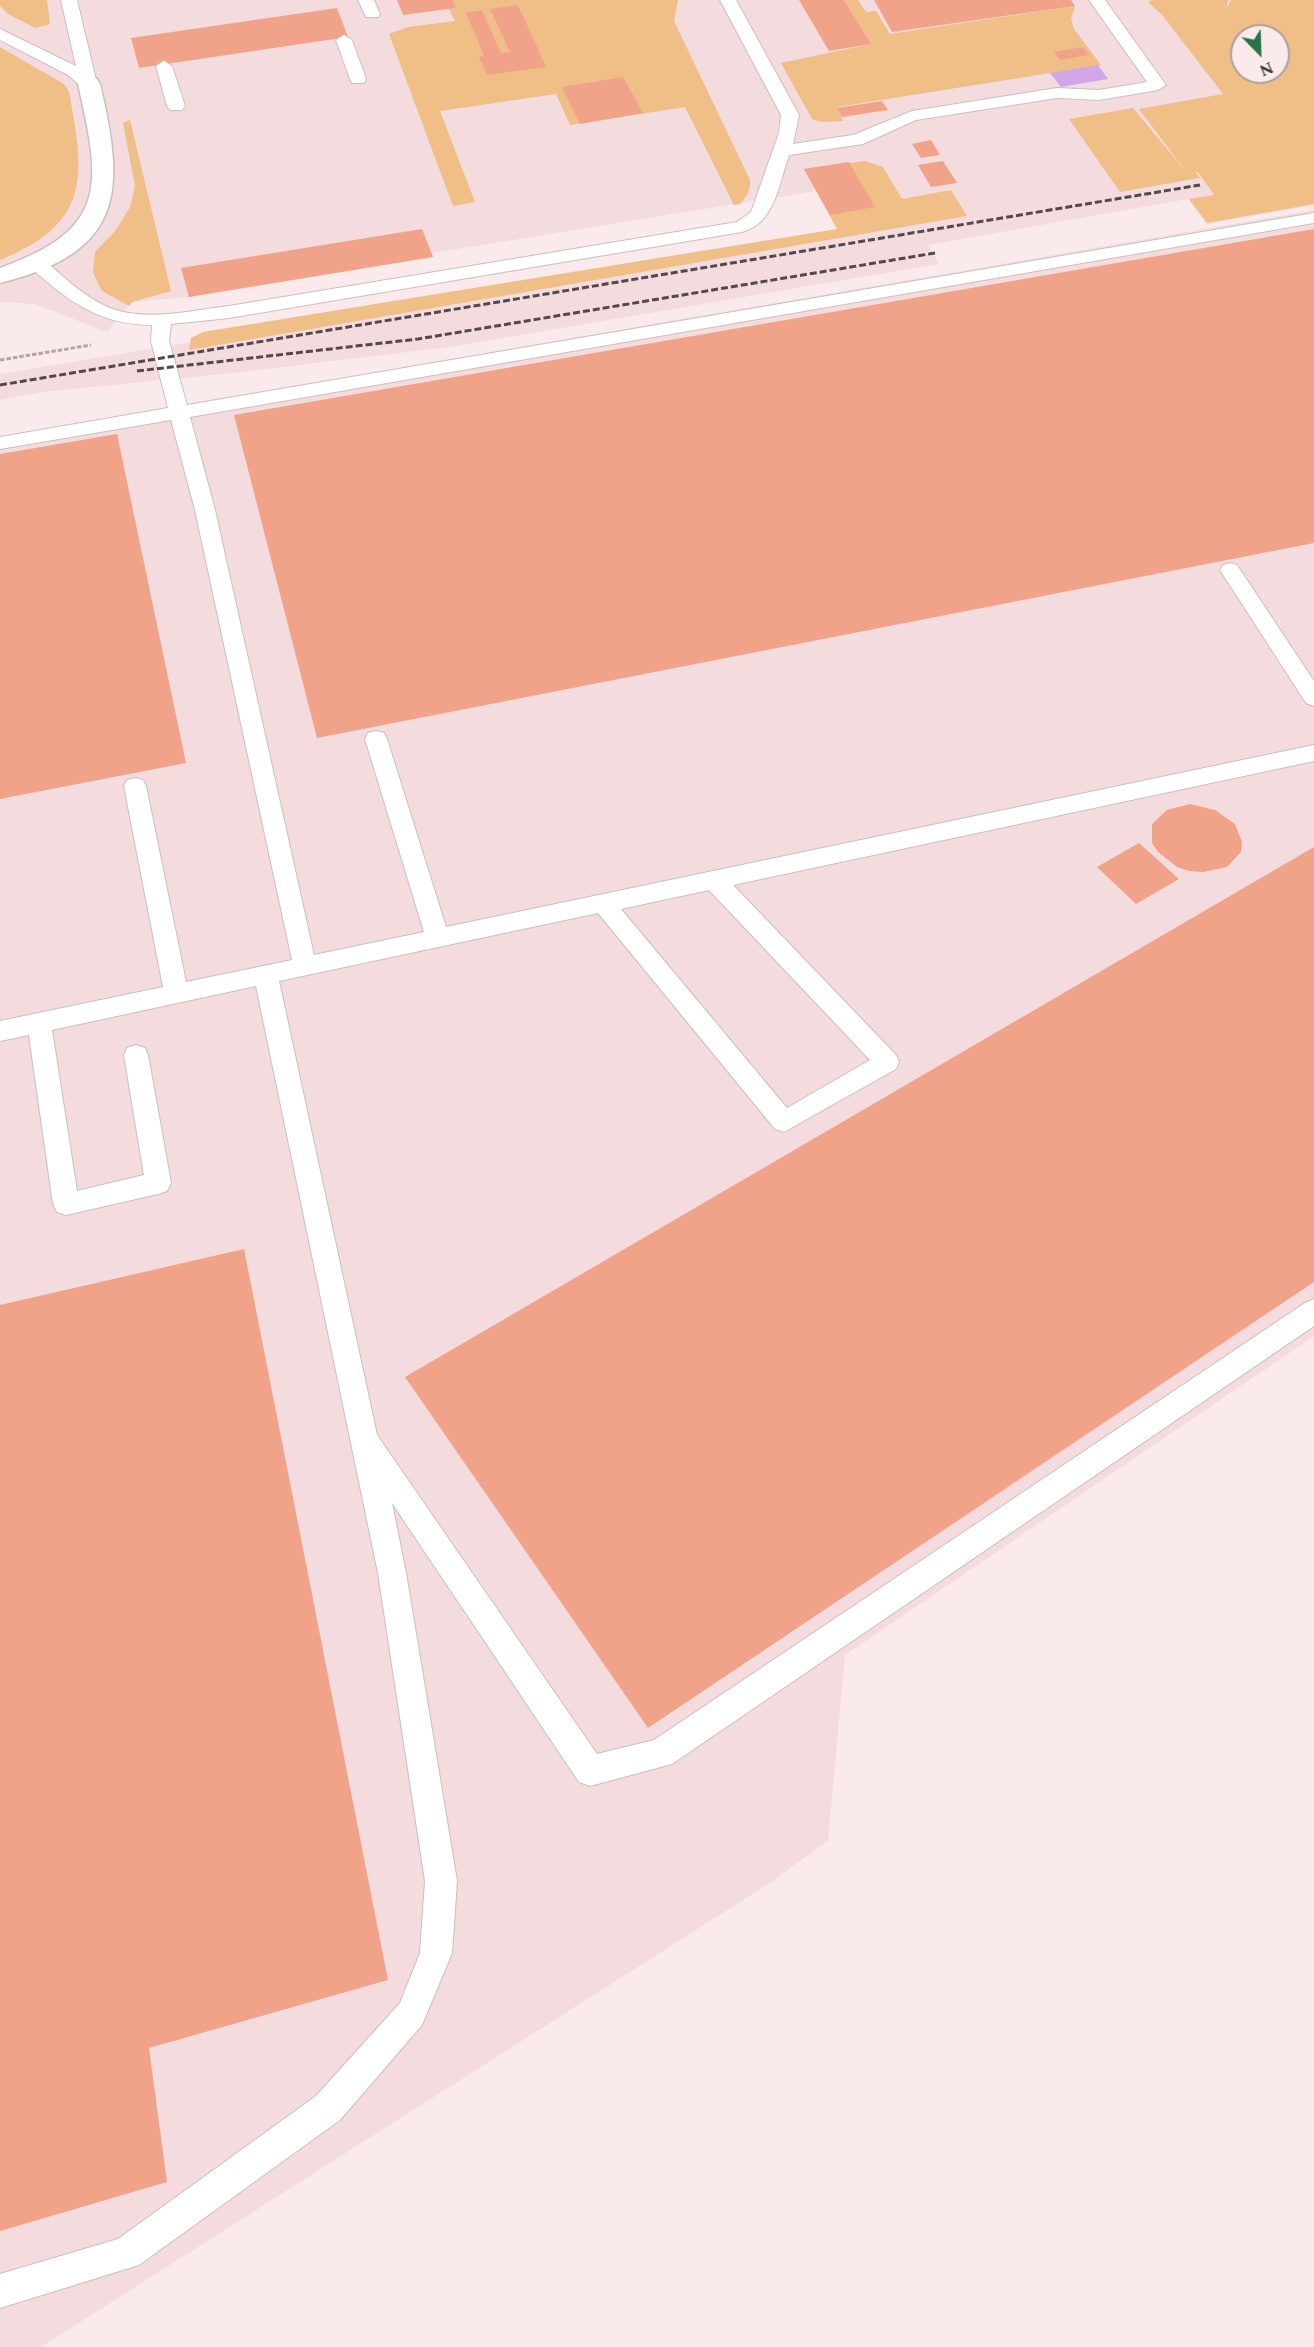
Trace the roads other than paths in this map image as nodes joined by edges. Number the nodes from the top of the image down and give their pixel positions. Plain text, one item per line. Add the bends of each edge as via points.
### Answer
1 (69, 0) edge
2 (728, 0) edge
3 (1097, 0) edge
4 (0, 34) edge
5 (344, 40) dead end
6 (164, 66) dead end
7 (358, 79) dead end
8 (89, 84) junction
9 (176, 106) dead end
10 (780, 151) junction
11 (1314, 218) edge
12 (37, 264) junction
13 (0, 276) edge
14 (162, 319) junction
15 (181, 412) junction
16 (0, 443) edge
17 (1230, 570) dead end
18 (1314, 698) edge
19 (376, 739) dead end
20 (1314, 753) edge
21 (135, 786) dead end
22 (715, 881) junction
23 (603, 903) junction
24 (438, 939) junction
25 (305, 966) junction
26 (266, 974) junction
27 (176, 994) junction
28 (39, 1023) junction
29 (0, 1031) edge
30 (136, 1055) dead end
31 (1314, 1311) edge
32 (364, 1439) junction
33 (0, 2291) edge

1 - 8 lane
2 - 10 lane via 790,115
3 - 10 lane via 1158,85 1099,95 1057,93 912,116 858,140
4 - 8 lane via 74,71
5 - 7 lane
6 - 9 lane
8 - 12 street via 105,157 102,197 83,232
10 - 14 lane via 760,213 754,220 728,231 229,312
11 - 15 lane
12 - 13 street
12 - 14 lane via 74,293 120,317
14 - 15 lane via 160,341
15 - 16 lane
15 - 25 lane
17 - 18 lane
19 - 24 lane
20 - 22 lane
21 - 27 lane
22 - 23 lane
22 - 23 lane via 887,1062 784,1122
23 - 24 lane
24 - 25 lane
25 - 26 lane
26 - 27 lane
26 - 32 lane
27 - 28 lane
28 - 29 lane
28 - 30 lane via 66,1204 158,1183
31 - 32 lane via 661,1753 590,1771
32 - 33 lane via 392,1573 441,1881 436,1953 411,2014 328,2108 128,2253

